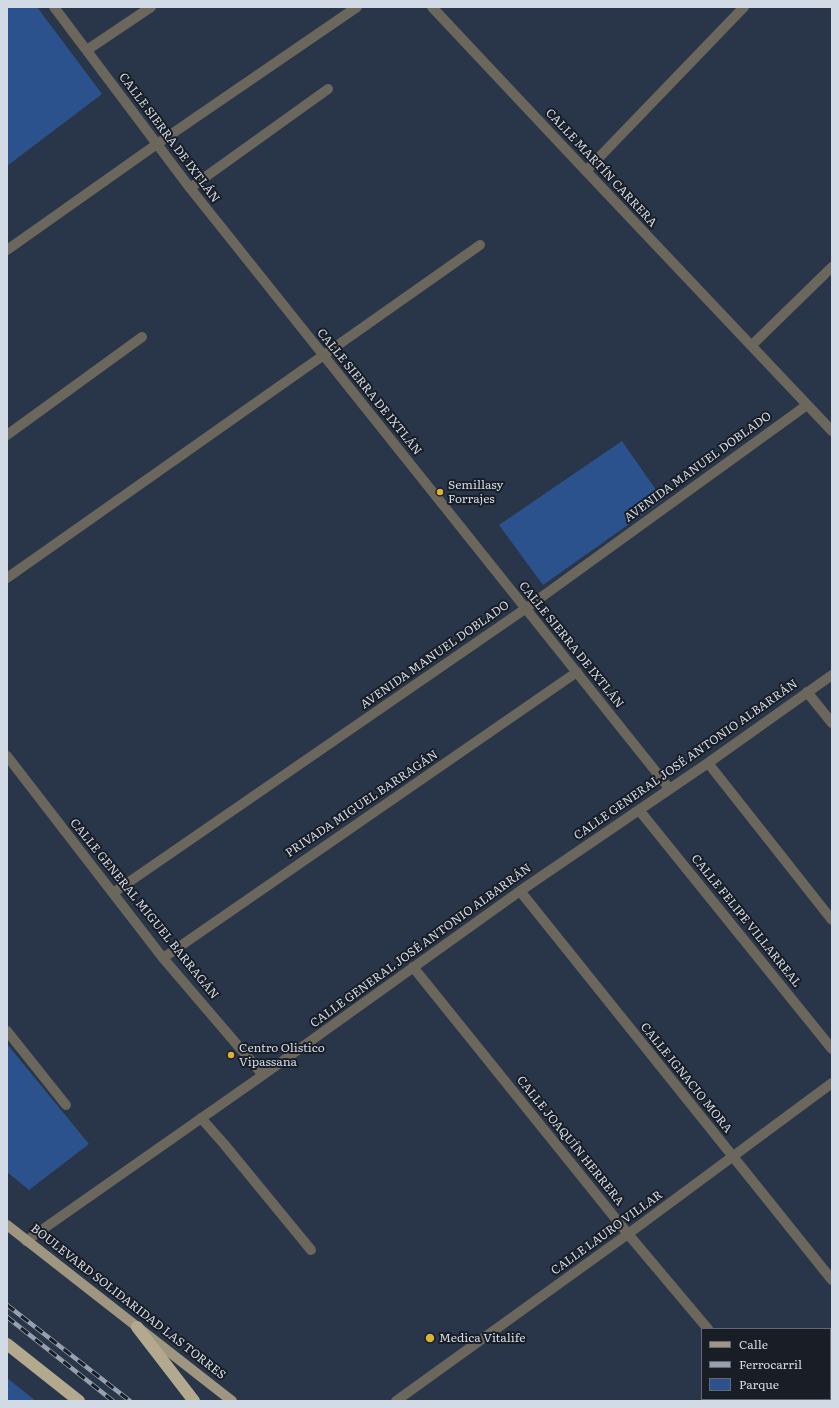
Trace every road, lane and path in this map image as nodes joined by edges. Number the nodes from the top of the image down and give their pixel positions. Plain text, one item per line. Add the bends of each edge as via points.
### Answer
1 (54, 7) edge
2 (151, 7) edge
3 (357, 7) edge
4 (432, 7) edge
5 (744, 7) edge
6 (87, 50) junction
7 (328, 89) dead end
8 (157, 144) junction
9 (586, 171) junction
10 (190, 188) junction
11 (480, 245) dead end
12 (7, 250) edge
13 (832, 267) edge
14 (142, 337) dead end
15 (752, 345) junction
16 (324, 357) junction
17 (807, 405) junction
18 (832, 431) edge
19 (7, 435) edge
20 (7, 578) edge
21 (526, 609) junction
22 (577, 672) junction
23 (832, 675) edge
24 (807, 692) junction
25 (832, 723) edge
26 (7, 756) edge
27 (708, 763) junction
28 (669, 788) junction
29 (639, 810) junction
30 (520, 891) junction
31 (113, 893) junction
32 (832, 920) edge
33 (163, 958) junction
34 (413, 967) junction
35 (7, 1031) edge
36 (832, 1050) edge
37 (264, 1075) junction
38 (832, 1083) edge
39 (66, 1105) dead end
40 (201, 1118) junction
41 (733, 1157) junction
42 (7, 1225) edge
43 (628, 1234) junction
44 (26, 1241) junction
45 (311, 1250) dead end
46 (832, 1280) edge
47 (137, 1327) junction
48 (707, 1328) edge
49 (7, 1344) edge
50 (79, 1401) edge
51 (194, 1401) edge
52 (232, 1401) edge
53 (396, 1401) edge

1 - 6 street, CALLE SIERRA DE IXTLÁN
2 - 6 street
3 - 8 street
4 - 9 street, CALLE MARTÍN CARRERA
5 - 9 street
6 - 8 street, CALLE SIERRA DE IXTLÁN
7 - 10 street
8 - 10 street, CALLE SIERRA DE IXTLÁN
8 - 12 street
9 - 15 street, CALLE MARTÍN CARRERA
10 - 16 street, CALLE SIERRA DE IXTLÁN
11 - 16 street
13 - 15 street
14 - 19 street
15 - 17 street, CALLE MARTÍN CARRERA
16 - 20 street
16 - 21 street, CALLE SIERRA DE IXTLÁN
17 - 18 street, CALLE MARTÍN CARRERA
17 - 21 street, AVENIDA MANUEL DOBLADO
21 - 22 street, CALLE SIERRA DE IXTLÁN
21 - 31 street, AVENIDA MANUEL DOBLADO
22 - 28 street, CALLE SIERRA DE IXTLÁN
22 - 33 street, PRIVADA MIGUEL BARRAGÁN
23 - 24 street, CALLE GENERAL JOSÉ ANTONIO ALBARRÁN
24 - 25 street
24 - 27 street, CALLE GENERAL JOSÉ ANTONIO ALBARRÁN
26 - 31 street, CALLE GENERAL MIGUEL BARRAGÁN
27 - 28 street, CALLE GENERAL JOSÉ ANTONIO ALBARRÁN
27 - 32 street
28 - 29 street, CALLE GENERAL JOSÉ ANTONIO ALBARRÁN
29 - 30 street, CALLE GENERAL JOSÉ ANTONIO ALBARRÁN
29 - 36 street, CALLE FELIPE VILLARREAL
30 - 34 street, CALLE GENERAL JOSÉ ANTONIO ALBARRÁN
30 - 41 street, CALLE IGNACIO MORA
31 - 33 street, CALLE GENERAL MIGUEL BARRAGÁN
33 - 37 street, CALLE GENERAL MIGUEL BARRAGÁN
34 - 37 street, CALLE GENERAL JOSÉ ANTONIO ALBARRÁN
34 - 43 street, CALLE JOAQUÍN HERRERA
35 - 39 street
37 - 40 street, CALLE GENERAL JOSÉ ANTONIO ALBARRÁN
38 - 41 street, CALLE LAURO VILLAR
40 - 44 street, CALLE GENERAL JOSÉ ANTONIO ALBARRÁN
40 - 45 street
41 - 43 street, CALLE LAURO VILLAR
41 - 46 street, CALLE IGNACIO MORA
42 - 44 main road, BOULEVARD SOLIDARIDAD LAS TORRES
43 - 48 street, CALLE JOAQUÍN HERRERA
43 - 53 street, CALLE LAURO VILLAR
44 - 47 main road, BOULEVARD SOLIDARIDAD LAS TORRES
47 - 51 highway
47 - 52 main road, BOULEVARD SOLIDARIDAD LAS TORRES
49 - 50 highway

